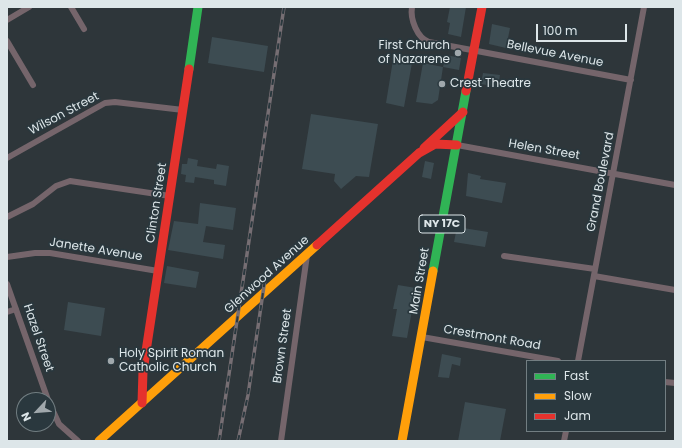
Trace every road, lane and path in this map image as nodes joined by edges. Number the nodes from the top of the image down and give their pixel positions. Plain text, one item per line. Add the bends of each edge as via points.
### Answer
1 (29, 7) edge
2 (71, 7) edge
3 (198, 7) edge
4 (482, 7) edge
5 (644, 7) edge
6 (412, 10) edge
7 (7, 20) edge
8 (84, 29) dead end
9 (7, 41) edge
10 (474, 50) junction
11 (630, 80) junction
12 (33, 85) dead end
13 (183, 110) junction
14 (463, 112) junction
15 (457, 145) junction
16 (419, 153) junction
17 (7, 158) edge
18 (614, 174) junction
19 (675, 185) edge
20 (170, 196) junction
21 (7, 217) edge
22 (307, 255) junction
23 (504, 256) dead end
24 (7, 257) edge
25 (158, 271) junction
26 (594, 272) junction
27 (7, 284) edge
28 (675, 290) edge
29 (16, 309) junction
30 (7, 312) edge
31 (422, 337) junction
32 (552, 360) edge
33 (578, 360) edge
34 (45, 392) edge
35 (142, 404) junction
36 (56, 417) edge
37 (78, 441) edge
38 (100, 441) edge
39 (281, 441) edge
40 (402, 441) edge

1 - 7 street
2 - 8 street
3 - 13 street, Clinton Street
4 - 10 street, Main Street / NY 17C
5 - 11 street, Grand Boulevard
6 - 10 street, Bellevue Avenue via 416,28 425,40
9 - 12 street
10 - 11 street, Bellevue Avenue
10 - 14 street, Main Street / NY 17C
11 - 18 street, Grand Boulevard
13 - 17 street, Wilson Street via 105,103
13 - 20 street, Clinton Street
14 - 15 street, Main Street / NY 17C
14 - 16 street
15 - 16 street, Glenwood Avenue via 435,144
15 - 18 street, Helen Street
15 - 31 street, Main Street / NY 17C
16 - 22 street, Glenwood Avenue
18 - 19 street, Helen Street
18 - 26 street, Grand Boulevard
20 - 21 street via 70,181 56,186 33,204
20 - 25 street, Clinton Street
22 - 35 street, Glenwood Avenue
22 - 39 street, Brown Street
23 - 26 street
24 - 25 street, Janette Avenue via 50,253
25 - 35 street, Clinton Street
26 - 28 street
26 - 33 street, Grand Boulevard
27 - 29 street, Hazel Street
29 - 30 street
29 - 34 street, Hazel Street
31 - 32 street, Crestmont Road
31 - 40 street, Main Street / NY 17C
35 - 38 street, Glenwood Avenue
36 - 37 street, Hazel Street via 59,424

